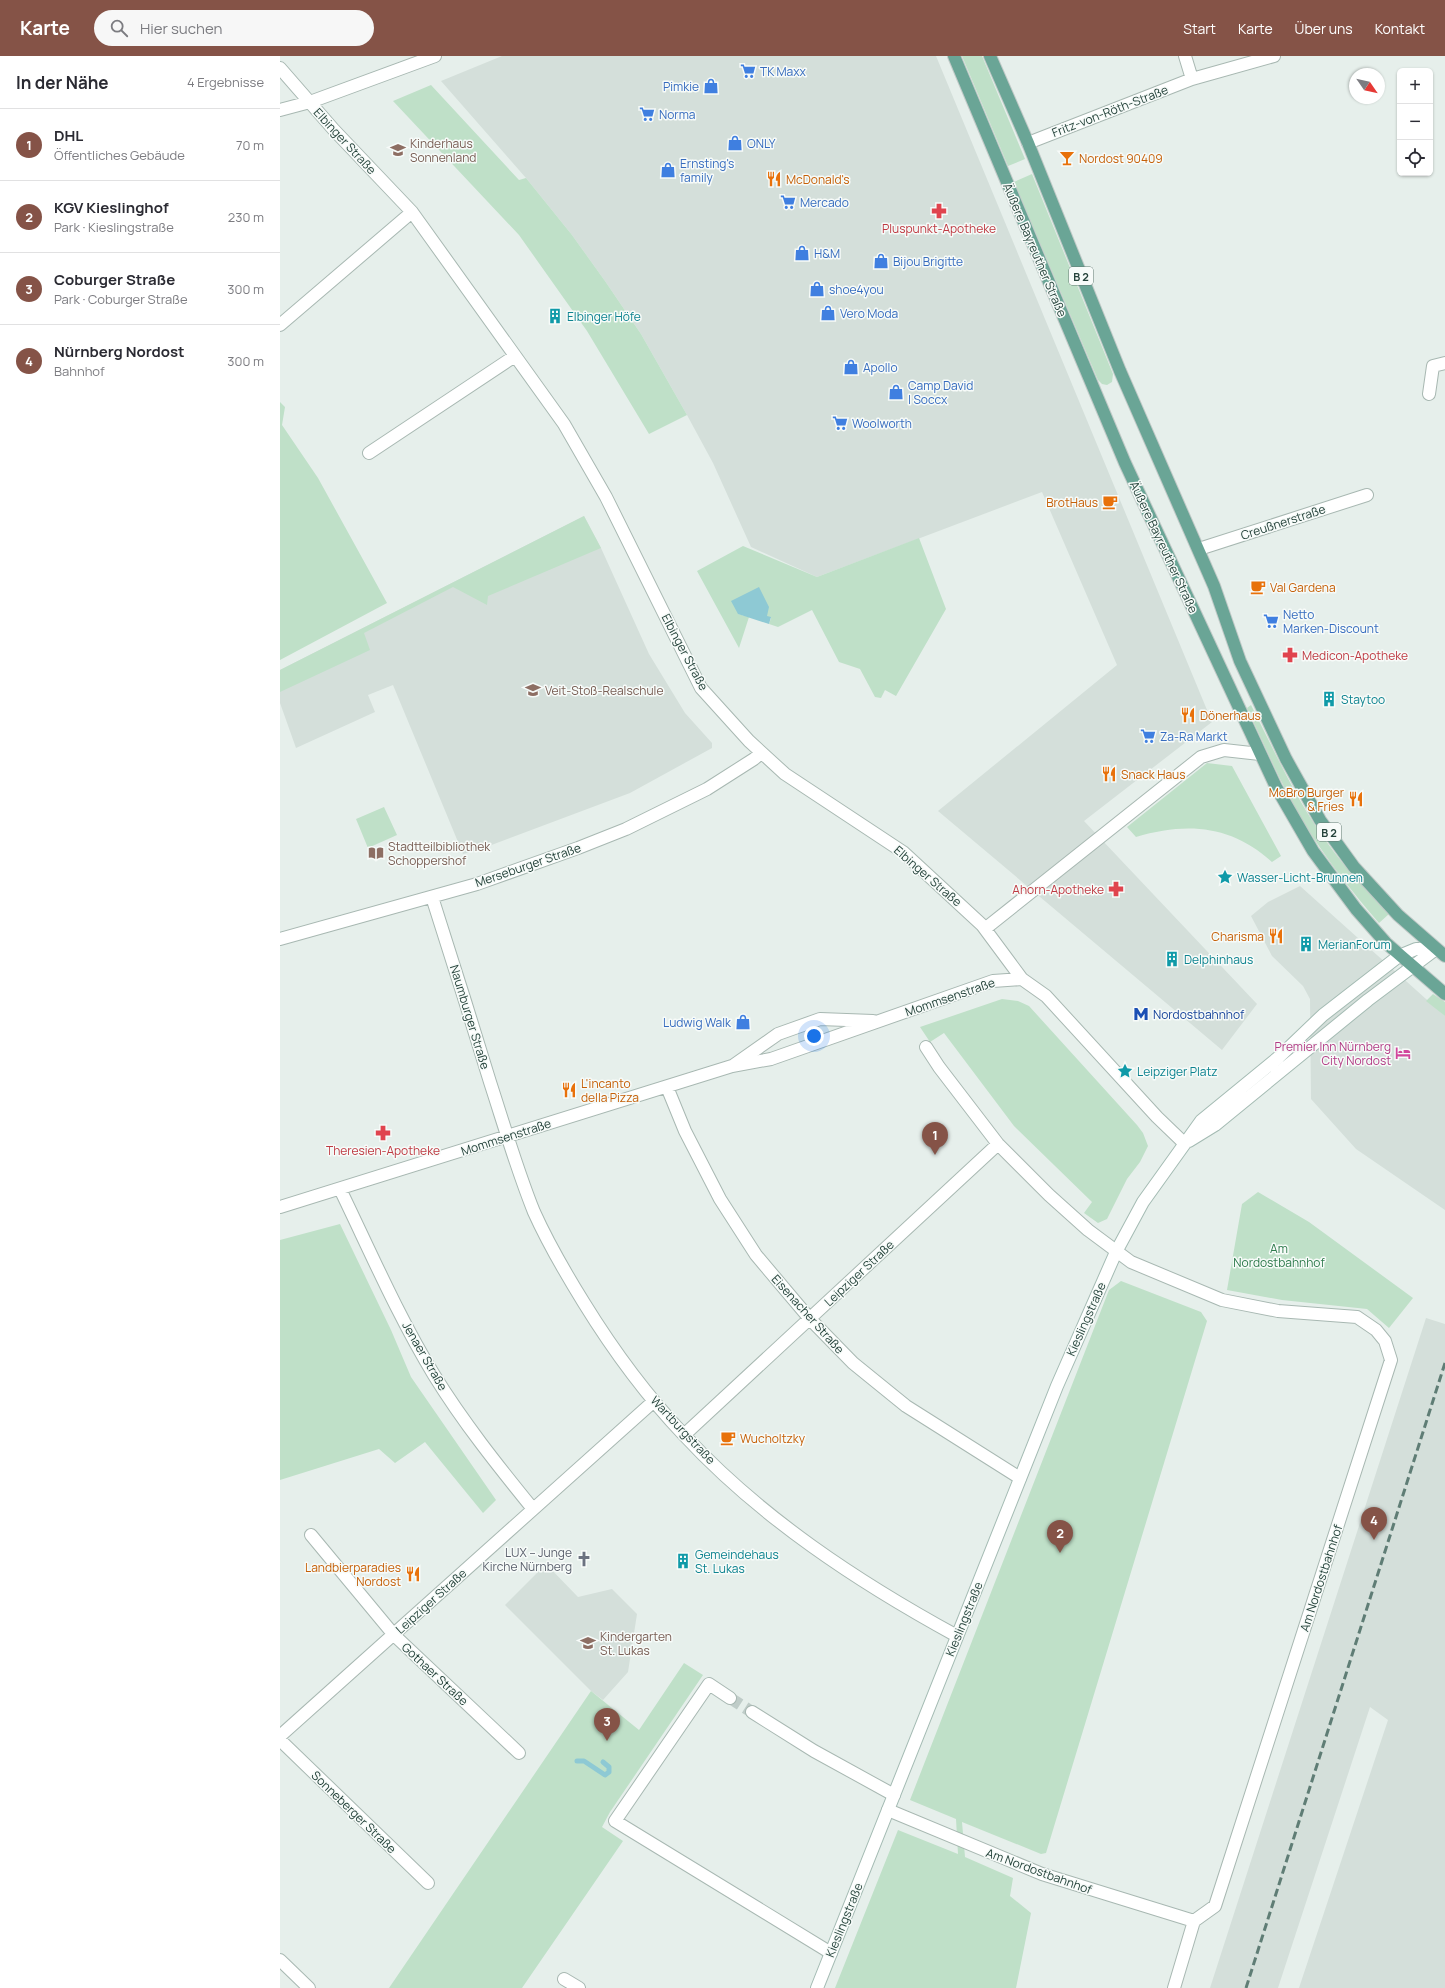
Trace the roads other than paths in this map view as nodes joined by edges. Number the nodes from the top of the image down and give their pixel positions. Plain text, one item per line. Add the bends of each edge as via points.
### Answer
1 (435, 56) edge
2 (954, 56) edge
3 (990, 56) edge
4 (1185, 56) edge
5 (1274, 56) edge
6 (280, 68) edge
7 (1192, 79) junction
8 (310, 102) junction
9 (280, 110) edge
10 (1028, 143) junction
11 (412, 212) junction
12 (280, 325) edge
13 (516, 356) junction
14 (1445, 364) edge
15 (1429, 394) dead end
16 (369, 453) dead end
17 (1367, 495) dead end
18 (1199, 549) junction
19 (761, 753) junction
20 (1260, 754) junction
21 (432, 897) junction
22 (986, 928) junction
23 (280, 939) edge
24 (1440, 953) edge
25 (1399, 956) junction
26 (1411, 966) junction
27 (1022, 979) junction
28 (1445, 994) edge
29 (878, 1021) junction
30 (926, 1047) dead end
31 (732, 1066) junction
32 (667, 1087) junction
33 (507, 1137) junction
34 (1184, 1143) junction
35 (998, 1144) junction
36 (340, 1188) junction
37 (280, 1207) edge
38 (1116, 1252) junction
39 (810, 1319) junction
40 (654, 1401) junction
41 (684, 1435) junction
42 (1020, 1478) junction
43 (532, 1509) junction
44 (311, 1535) dead end
45 (394, 1635) junction
46 (957, 1636) junction
47 (730, 1698) tunnel mouth
48 (752, 1712) tunnel mouth
49 (280, 1736) edge
50 (280, 1740) edge
51 (519, 1753) dead end
52 (894, 1795) junction
53 (888, 1810) junction
54 (428, 1883) dead end
55 (1194, 1921) junction
56 (831, 1953) junction
57 (280, 1960) edge
58 (564, 1979) dead end
59 (309, 1988) edge
60 (579, 1988) edge
61 (817, 1988) edge
62 (1174, 1988) edge

1 - 8 street
2 - 20 main road, Äußere Bayreuther Straße / B 2 via 1125,463
3 - 10 main road, B 2
4 - 7 street
5 - 7 street, Fritz-von-Röth-Straße
6 - 8 street, Elbinger Straße
7 - 10 street, Fritz-von-Röth-Straße
8 - 9 street
8 - 11 street, Elbinger Straße
10 - 18 main road, B 2 via 1122,378
11 - 12 street
11 - 13 street, Elbinger Straße
13 - 16 street
13 - 19 street, Elbinger Straße via 564,424 591,470 701,688
14 - 15 street via 1432,366
17 - 18 street, Creußnerstraße
18 - 24 main road, B 2 via 1240,661 1286,759 1311,805 1367,882 1398,915
19 - 21 street, Merseburger Straße via 707,789 626,829 477,884
19 - 22 street, Elbinger Straße via 785,774 903,852
20 - 22 street via 1224,750 1201,757
20 - 25 main road, Äußere Bayreuther Straße / B 2 via 1289,812 1313,852 1356,909
21 - 23 street, Merseburger Straße
21 - 33 street, Naumburger Straße
22 - 27 street
24 - 25 street via 1416,949
24 - 26 street
25 - 26 main road, Äußere Bayreuther Straße / B 2
25 - 34 street via 1323,1015 1279,1057 1201,1120
26 - 28 main road, Äußere Bayreuther Straße / B 2
26 - 34 street via 1215,1124
27 - 29 street, Mommsenstraße via 993,981
27 - 34 street via 1046,996
29 - 31 street, Mommsenstraße via 771,1059
29 - 31 street, Mommsenstraße via 820,1018 778,1034
30 - 35 street
31 - 32 street, Mommsenstraße
32 - 33 street, Mommsenstraße
32 - 39 street, Eisenacher Straße via 685,1131 720,1199 756,1255
33 - 36 street, Mommsenstraße
33 - 40 street, Wartburgstraße via 534,1213 568,1278 606,1338
34 - 38 street via 1143,1202
35 - 38 street via 1097,1239
35 - 39 street, Leipziger Straße
36 - 37 street, Mommsenstraße
36 - 43 street, Jenaer Straße via 434,1376 481,1444
38 - 42 street, Kieslingstraße
38 - 55 street, Am Nordostbahnhof via 1150,1271 1222,1300 1278,1311 1357,1317 1376,1330 1385,1341 1391,1360 1216,1906
39 - 41 street, Leipziger Straße
39 - 42 street, Eisenacher Straße via 853,1363 906,1406
40 - 41 street, Wartburgstraße
40 - 43 street, Leipziger Straße
41 - 46 street, Wartburgstraße via 735,1484 819,1551 901,1606
42 - 46 street, Kieslingstraße
43 - 45 street, Leipziger Straße
44 - 45 street, Gothaer Straße
45 - 49 street, Leipziger Straße
45 - 51 street, Gothaer Straße
46 - 52 street, Kieslingstraße
47 - 56 street via 709,1684 615,1822
48 - 52 street
50 - 54 street, Sonneberger Straße
52 - 53 street, Kieslingstraße
53 - 55 street, Am Nordostbahnhof via 1042,1874
53 - 56 street, Kieslingstraße
55 - 62 street
56 - 61 street, Kieslingstraße
57 - 59 street
58 - 60 street

